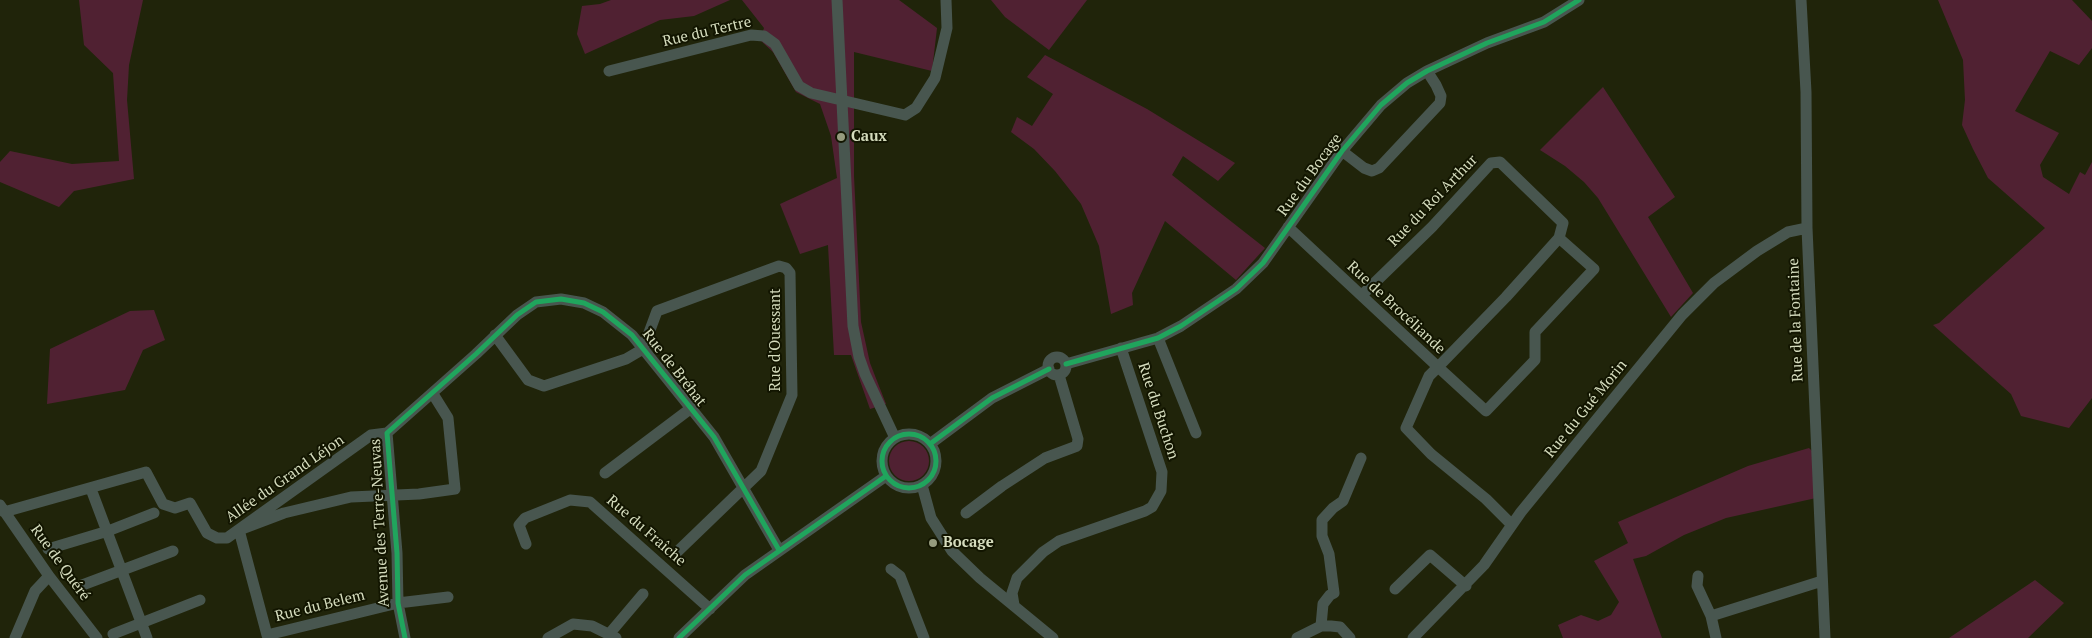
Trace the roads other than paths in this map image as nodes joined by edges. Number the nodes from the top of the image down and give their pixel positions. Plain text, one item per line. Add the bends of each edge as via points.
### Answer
1 (837, 0) edge
2 (946, 0) edge
3 (1579, 0) edge
4 (1801, 0) edge
5 (609, 71) dead end
6 (1427, 71) junction
7 (844, 102) junction
8 (1342, 151) junction
9 (1288, 227) junction
10 (1807, 228) junction
11 (1559, 238) junction
12 (1362, 296) junction
13 (495, 335) junction
14 (1158, 338) junction
15 (1121, 348) junction
16 (643, 350) junction
17 (476, 354) joint
18 (1066, 364) junction
19 (1438, 366) junction
20 (1049, 369) junction
21 (1059, 375) junction
22 (433, 394) junction
23 (690, 409) junction
24 (1196, 433) dead end
25 (387, 434) junction
26 (895, 438) junction
27 (930, 444) junction
28 (1361, 458) dead end
29 (605, 473) dead end
30 (886, 476) junction
31 (922, 485) junction
32 (742, 488) junction
33 (91, 489) junction
34 (392, 494) junction
35 (2, 508) edge
36 (154, 513) dead end
37 (966, 513) dead end
38 (1512, 526) junction
39 (239, 530) junction
40 (108, 531) junction
41 (526, 544) dead end
42 (48, 549) dead end
43 (778, 550) junction
44 (173, 551) dead end
45 (677, 552) dead end
46 (891, 569) dead end
47 (123, 571) junction
48 (49, 576) junction
49 (1698, 576) dead end
50 (1017, 578) junction
51 (1822, 581) junction
52 (1466, 586) junction
53 (77, 587) dead end
54 (992, 587) junction
55 (1396, 589) dead end
56 (643, 594) dead end
57 (448, 598) dead end
58 (200, 600) dead end
59 (398, 603) junction
60 (1014, 606) junction
61 (710, 609) junction
62 (1711, 616) junction
63 (143, 623) junction
64 (1321, 626) junction
65 (112, 634) dead end
66 (613, 636) edge
67 (15, 638) edge
68 (97, 638) edge
69 (147, 638) edge
70 (405, 638) edge
71 (548, 638) edge
72 (679, 638) edge
73 (924, 638) edge
74 (1053, 638) edge
75 (1297, 638) edge
76 (1350, 638) edge
77 (1413, 638) edge
78 (1716, 638) edge
79 (1826, 638) edge

1 - 7 street
2 - 7 street via 947,28 941,60 935,78 916,108 906,114
3 - 6 street, Rue du Bocage via 1544,22 1487,43
4 - 10 street, Rue de la Fontaine via 1806,92
5 - 7 street, Rue du Tertre via 751,35 764,36 774,44 799,86 811,93
6 - 8 street, Rue du Bocage via 1382,105
6 - 8 street via 1439,90 1440,103 1379,168 1372,171 1364,168
7 - 26 street via 853,326 862,365 880,411
8 - 9 street, Rue du Bocage
9 - 12 street, Rue de Brocéliande
9 - 14 street, Rue du Bocage via 1263,263 1236,289 1201,314
10 - 38 street, Rue du Gué Morin via 1788,232 1757,251 1714,283 1682,315
10 - 51 street, Rue de la Fontaine
11 - 12 street, Rue du Roi Arthur via 1563,223 1500,162 1491,163
11 - 19 street
11 - 19 street via 1594,269 1535,332 1535,360 1518,378 1486,411
12 - 19 street, Rue de Brocéliande
13 - 16 street, Rue de Bréhat via 536,302 561,299 584,303 602,312 632,335
13 - 16 street via 528,380 544,386 626,359
13 - 17 street, Rue de Bréhat
14 - 15 street, Rue du Bocage
14 - 24 street
15 - 18 street, Rue du Bocage
15 - 50 street, Rue du Buchon via 1162,472 1161,491 1145,511 1058,540
16 - 23 street, Rue de Bréhat
16 - 32 street, Rue d'Ouessant via 657,311 779,266 790,273 792,395 761,471
17 - 22 street, Avenue des Terre-Neuvas
18 - 20 street via 1061,358 1055,358 1050,361
18 - 21 street via 1066,370
19 - 38 street, Rue de Brocéliande via 1429,376 1406,428
20 - 21 street
20 - 27 street via 992,398
21 - 37 street via 1078,439 1077,446 1045,458 1009,480
22 - 25 street, Avenue des Terre-Neuvas
22 - 34 street via 448,418 455,489
23 - 29 street
23 - 32 street, Rue de Bréhat via 714,437
25 - 34 street, Avenue des Terre-Neuvas
25 - 39 street, Allée du Grand Léjon via 371,435
26 - 27 street via 914,434
26 - 30 street via 883,455 882,466
27 - 31 street via 936,462 930,480
28 - 64 street via 1343,501 1322,520 1322,536 1329,554 1334,593 1323,604
30 - 31 street via 902,488
30 - 43 street
31 - 54 street via 931,518 942,539 966,566
32 - 43 street, Rue de Bréhat
32 - 45 street
33 - 35 street
33 - 39 street, Allée du Grand Léjon via 146,472 163,504 175,508 190,503 207,533 227,538
33 - 40 street
34 - 39 street via 351,497 284,513
34 - 59 street, Avenue des Terre-Neuvas via 398,554
35 - 48 street, Rue de Quéré
36 - 40 street
38 - 52 street, Rue du Gué Morin
39 - 59 street, Rue du Belem via 267,635
40 - 42 street
40 - 47 street
41 - 61 street, Rue du Fraîche via 519,526 525,518 570,500 590,502
43 - 61 street via 745,575
44 - 47 street
46 - 73 street via 900,576
47 - 53 street
47 - 63 street
48 - 67 street via 35,591
48 - 68 street, Rue de Quéré
49 - 62 street via 1698,586
50 - 54 street, Rue du Buchon
50 - 60 street via 1012,593
51 - 62 street
51 - 79 street, Rue de la Fontaine
52 - 55 street via 1430,555
52 - 77 street, Rue du Gué Morin
54 - 60 street
56 - 66 street
57 - 59 street
58 - 63 street
59 - 70 street, Avenue des Terre-Neuvas
60 - 74 street
61 - 72 street
62 - 78 street
63 - 65 street
63 - 69 street
64 - 75 street
64 - 76 street via 1340,627
66 - 71 street via 592,626 573,624

